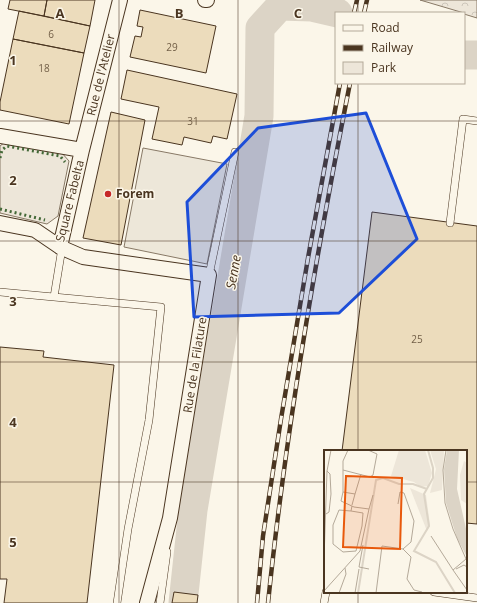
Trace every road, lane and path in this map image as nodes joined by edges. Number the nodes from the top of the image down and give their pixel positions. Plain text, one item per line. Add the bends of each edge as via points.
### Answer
1 (120, 0) edge
2 (477, 121) edge
3 (0, 136) edge
4 (82, 150) junction
5 (235, 152) dead end
6 (0, 223) edge
7 (450, 223) dead end
8 (61, 247) junction
9 (209, 275) junction
10 (0, 292) edge
11 (54, 297) junction
12 (170, 518) junction
13 (326, 593) edge
14 (441, 593) edge
15 (477, 598) edge
16 (117, 603) edge
17 (147, 603) edge
18 (160, 603) edge
19 (324, 603) edge

1 - 4 street, Rue de l'Atelier
2 - 7 lane via 464,119
3 - 4 street, Square Fabelta
4 - 8 street, Square Fabelta
5 - 9 lane
6 - 8 street, Square Fabelta via 35,230
8 - 9 street via 83,257
8 - 11 lane
9 - 12 street, Rue de la Filature
10 - 11 lane
11 - 16 lane via 161,306 149,420
12 - 17 street, Rue de la Filature
12 - 18 lane
13 - 19 lane
14 - 15 lane

